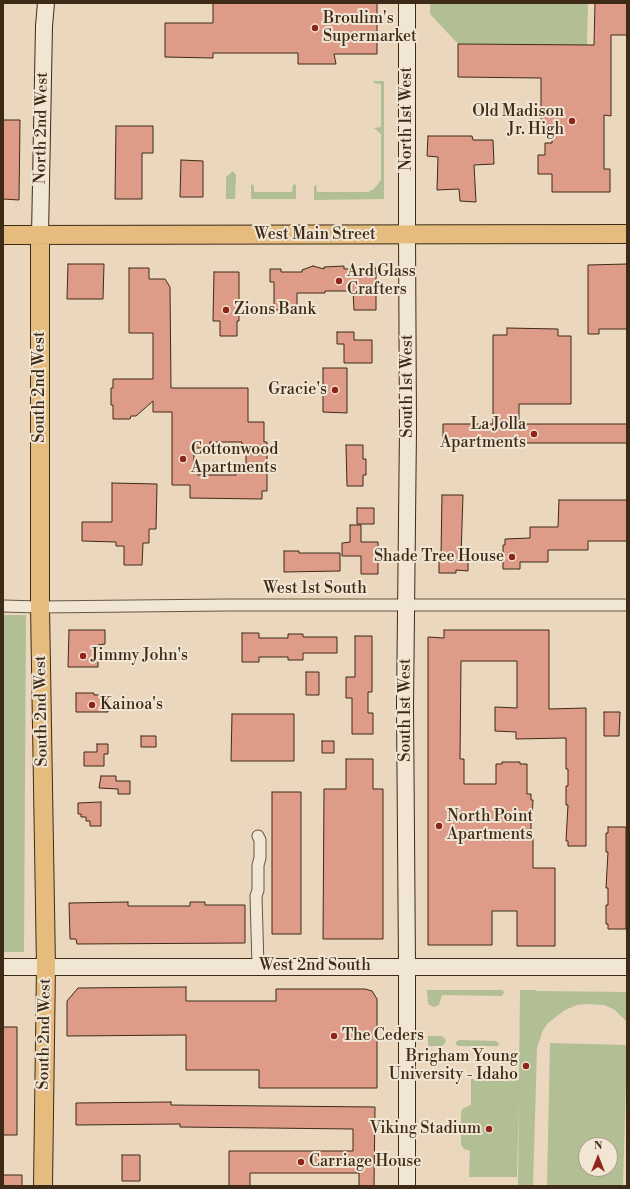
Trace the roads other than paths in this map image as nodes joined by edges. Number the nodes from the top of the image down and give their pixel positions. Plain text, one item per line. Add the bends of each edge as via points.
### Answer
1 (46, 3) edge
2 (407, 3) edge
3 (627, 234) edge
4 (3, 235) edge
5 (40, 235) junction
6 (406, 235) junction
7 (627, 605) edge
8 (3, 606) edge
9 (407, 606) junction
10 (40, 607) junction
11 (258, 836) dead end
12 (46, 966) junction
13 (258, 966) junction
14 (407, 966) junction
15 (3, 967) edge
16 (627, 967) edge
17 (43, 1186) edge
18 (408, 1186) edge

1 - 5 street, North 2nd West
2 - 6 street, North 1st West
3 - 6 main road, West Main Street
4 - 5 main road, West Main Street
5 - 6 main road, West Main Street
5 - 10 main road, South 2nd West
6 - 9 street, South 1st West
7 - 9 street, West 1st South
8 - 10 street, West 1st South
9 - 10 street, West 1st South
9 - 14 street, South 1st West
10 - 12 main road, South 2nd West
11 - 13 street
12 - 13 street, West 2nd South
12 - 15 street, West 2nd South
12 - 17 main road, South 2nd West
13 - 14 street, West 2nd South
14 - 16 street, West 2nd South
14 - 18 street, South 1st West

